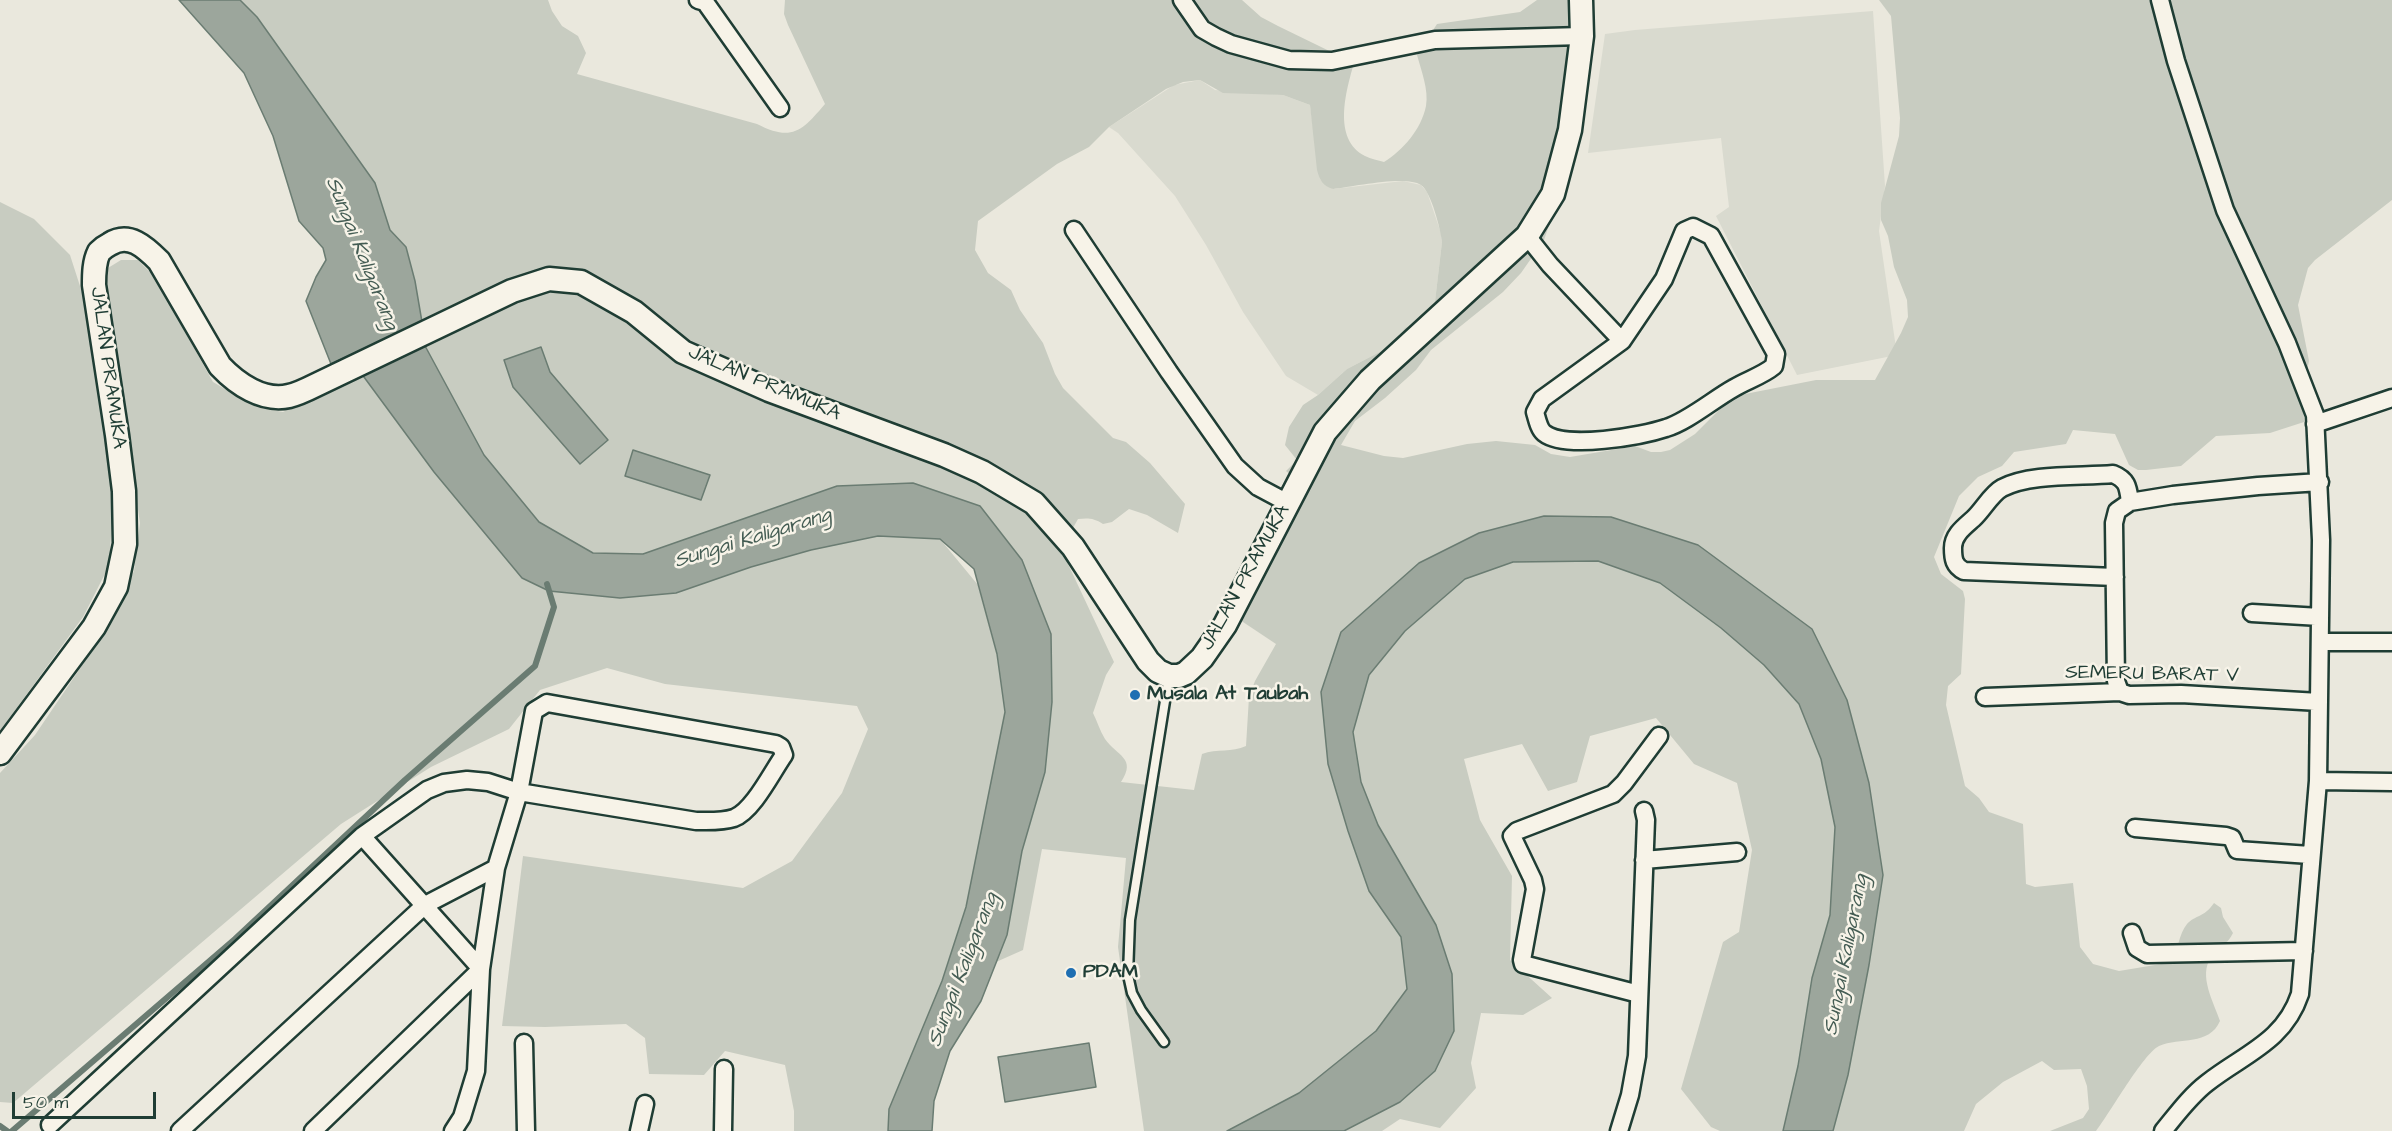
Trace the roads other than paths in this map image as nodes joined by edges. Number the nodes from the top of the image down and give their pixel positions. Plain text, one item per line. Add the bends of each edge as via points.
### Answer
1 (1182, 0) edge
2 (1581, 0) edge
3 (2160, 0) edge
4 (704, 1) edge
5 (1582, 36) junction
6 (780, 108) dead end
7 (1074, 230) dead end
8 (1527, 236) junction
9 (1622, 341) junction
10 (2392, 398) edge
11 (2315, 424) junction
12 (2320, 482) junction
13 (2130, 502) junction
14 (1288, 503) junction
15 (2115, 577) junction
16 (2252, 613) dead end
17 (2320, 617) junction
18 (2320, 642) junction
19 (2392, 642) edge
20 (1169, 676) junction
21 (2120, 692) junction
22 (1984, 697) dead end
23 (2319, 702) junction
24 (1659, 736) dead end
25 (0, 753) edge
26 (2318, 781) junction
27 (2392, 782) edge
28 (519, 792) junction
29 (1644, 811) dead end
30 (2135, 828) dead end
31 (362, 836) junction
32 (1737, 852) dead end
33 (2310, 855) junction
34 (1644, 860) junction
35 (495, 868) junction
36 (425, 905) junction
37 (2132, 933) dead end
38 (2304, 951) junction
39 (481, 969) junction
40 (1639, 994) junction
41 (1164, 1042) dead end
42 (524, 1043) dead end
43 (724, 1068) dead end
44 (645, 1104) dead end
45 (51, 1129) edge
46 (180, 1131) edge
47 (313, 1131) edge
48 (453, 1131) edge
49 (526, 1131) edge
50 (639, 1131) edge
51 (723, 1131) edge
52 (1618, 1131) edge
53 (2163, 1131) edge

1 - 5 street via 1202,29 1216,37 1289,60 1332,61 1435,39
2 - 5 main road, JALAN PRAMUKA
3 - 11 street via 2225,210 2287,343 2312,404
4 - 6 street
5 - 8 main road, JALAN PRAMUKA via 1567,141 1553,194
7 - 14 street via 1235,466 1258,487
8 - 9 street
8 - 14 main road, JALAN PRAMUKA via 1370,380 1325,432
9 - 9 street via 1664,279 1684,231 1693,226 1711,236 1776,354 1774,366 1766,372 1668,428 1573,442 1544,433 1535,412 1542,399
10 - 11 street
11 - 12 street
12 - 13 street
12 - 17 street
13 - 15 street via 2117,511 2114,523
13 - 15 street via 2127,484 2113,474 2018,483 2001,489 1953,544 1957,568 1964,571
14 - 20 main road, JALAN PRAMUKA via 1211,646 1186,673
15 - 21 street via 2116,681
16 - 17 street
17 - 18 street
18 - 19 street
18 - 23 street
20 - 25 main road, JALAN PRAMUKA via 1148,662 1073,547 1034,503 944,455 770,390 683,352 634,312 581,282 549,279 512,291 316,385 289,396 270,396 234,381 220,366 159,261 133,241 118,239 100,250 94,285 124,491 125,544 116,587 94,627
20 - 41 lane via 1130,920 1128,975 1136,1001
21 - 22 street, SEMERU BARAT V
21 - 23 street, SEMERU BARAT V
23 - 26 street
24 - 40 street via 1613,794 1512,836 1535,889 1523,964
26 - 27 street
26 - 33 street
28 - 28 street via 534,711 547,703 776,744 784,751 746,810 731,819 696,821
28 - 31 street via 488,782 444,783 427,789
28 - 35 street
29 - 34 street
30 - 33 street via 2226,836 2232,838 2237,850
31 - 36 street
31 - 45 street
32 - 34 street
33 - 38 street
34 - 40 street
35 - 36 street
35 - 39 street
36 - 39 street
36 - 46 street
37 - 38 street via 2137,948 2147,954
38 - 53 street via 2300,994 2285,1024 2270,1039 2206,1083
39 - 47 street
39 - 48 street via 476,1071 462,1117
40 - 52 street via 1637,1056
42 - 49 street
43 - 51 street
44 - 50 street

